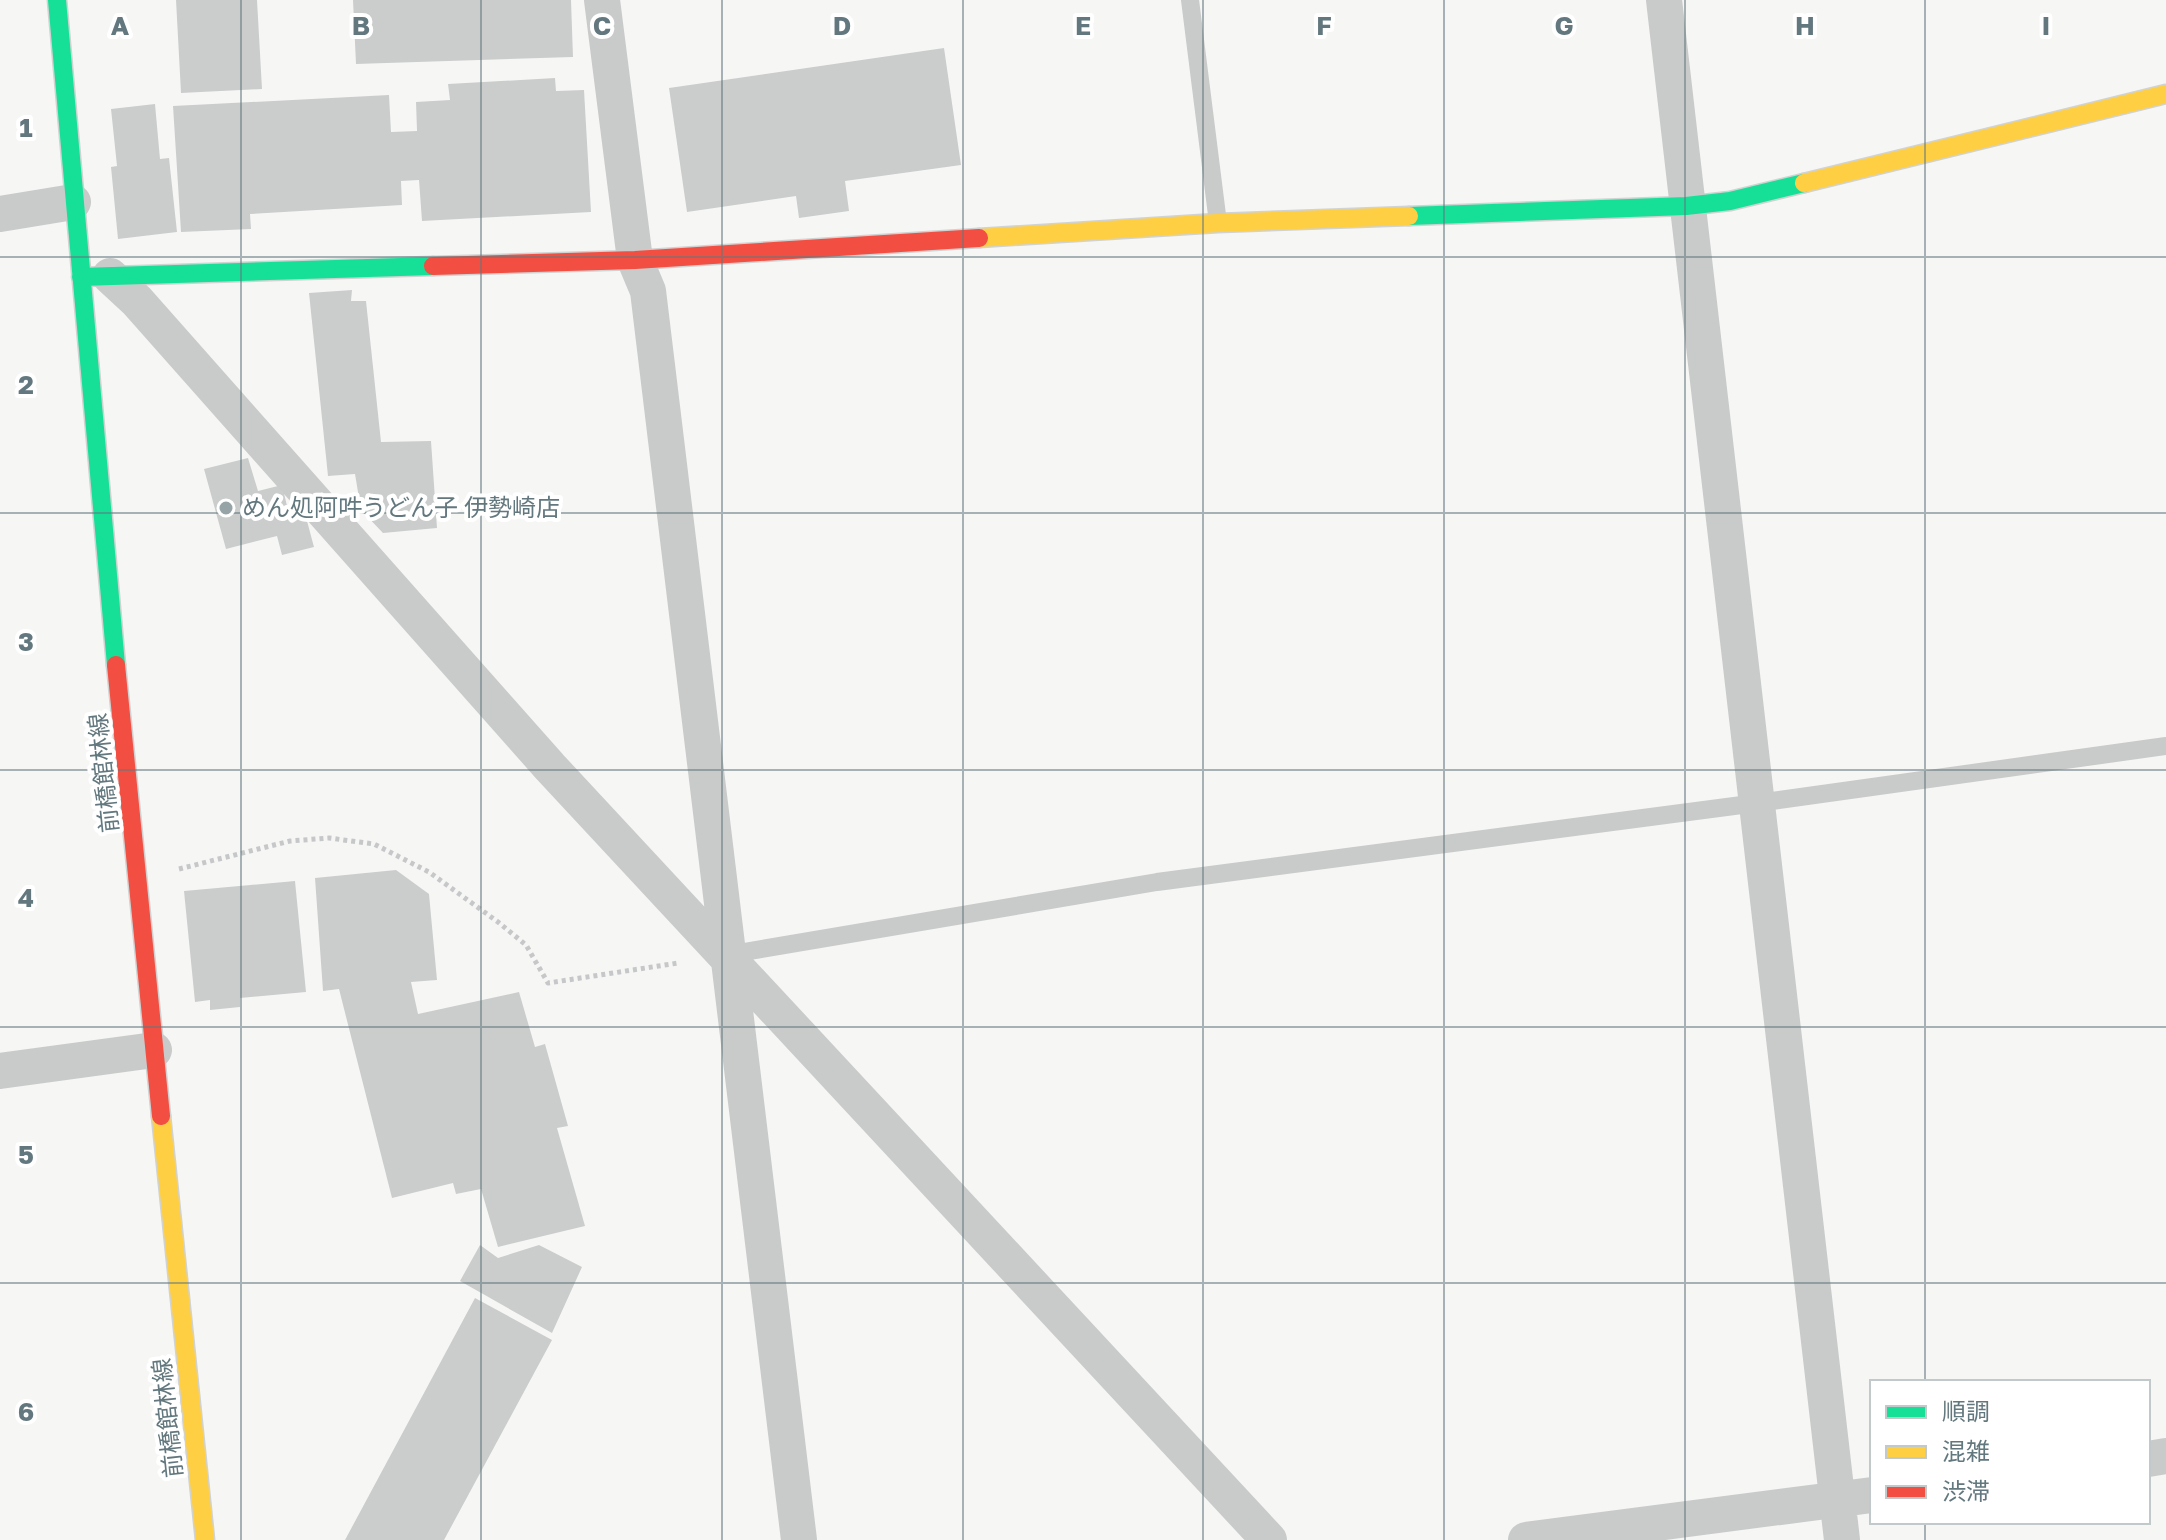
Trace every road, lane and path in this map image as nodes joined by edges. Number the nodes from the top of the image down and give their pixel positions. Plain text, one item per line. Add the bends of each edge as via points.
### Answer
1 (57, 0) edge
2 (602, 0) edge
3 (1190, 0) edge
4 (1664, 0) edge
5 (2166, 94) edge
6 (73, 202) junction
7 (1686, 206) junction
8 (0, 214) edge
9 (1218, 223) junction
10 (635, 260) junction
11 (96, 277) junction
12 (2166, 746) edge
13 (1757, 803) junction
14 (138, 876) junction
15 (726, 955) junction
16 (154, 1050) junction
17 (0, 1071) edge
18 (1855, 1497) edge
19 (205, 1540) edge
20 (799, 1540) edge
21 (1269, 1540) edge
22 (1526, 1540) edge
23 (1842, 1540) edge

1 - 6 street, 前橋館林線
2 - 10 street
3 - 9 lane
4 - 7 street
5 - 7 street via 1744,198
6 - 8 street
6 - 11 street, 前橋館林線
7 - 9 street
7 - 13 street
9 - 10 street
10 - 11 street
10 - 15 street via 648,291
11 - 14 street, 前橋館林線
11 - 15 street via 137,301 550,767
12 - 13 lane
13 - 15 lane via 1157,882
13 - 18 street
14 - 15 path via 290,841 329,838 374,844 429,872 498,922 526,945 548,983
14 - 16 street, 前橋館林線
15 - 20 street
15 - 21 street
16 - 17 street
16 - 19 street, 前橋館林線
18 - 22 street
18 - 23 street

